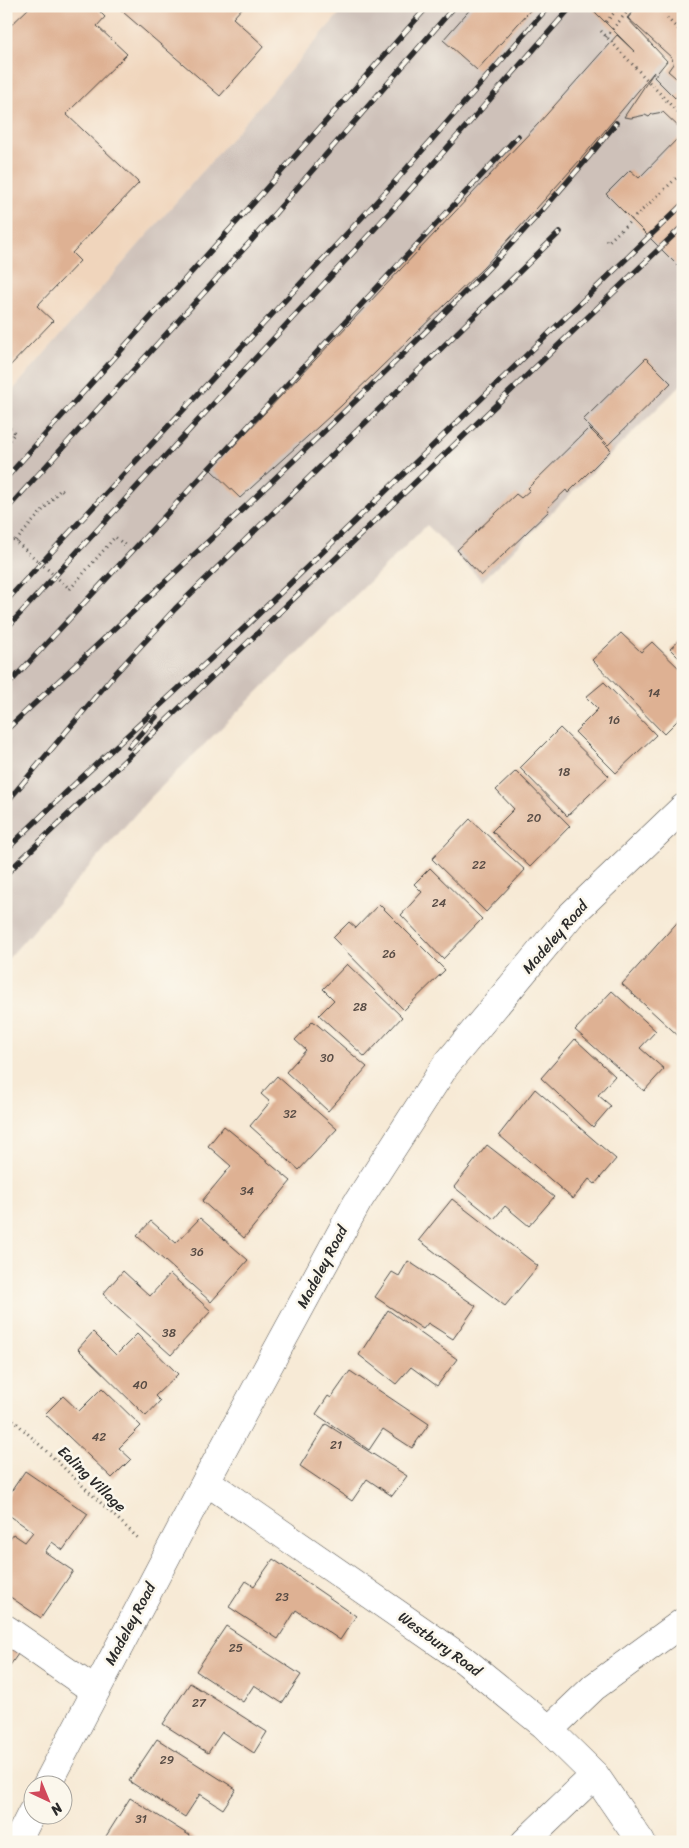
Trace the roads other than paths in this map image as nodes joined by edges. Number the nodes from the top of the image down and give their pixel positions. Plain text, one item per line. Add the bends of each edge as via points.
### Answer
1 (683, 808) edge
2 (206, 1481) junction
3 (683, 1622) edge
4 (6, 1628) edge
5 (95, 1691) junction
6 (549, 1730) junction
7 (595, 1775) junction
8 (51, 1776) edge
9 (25, 1826) edge
10 (17, 1842) edge
11 (525, 1842) edge
12 (641, 1842) edge

1 - 2 street, Madeley Road via 570,916 446,1066 357,1203
2 - 5 street, Madeley Road
2 - 6 street, Westbury Road via 464,1660
3 - 6 street via 594,1687
4 - 5 street
5 - 8 street, Madeley Road
6 - 7 street, Westbury Road
7 - 11 street
7 - 12 street, Westbury Road
9 - 10 street

